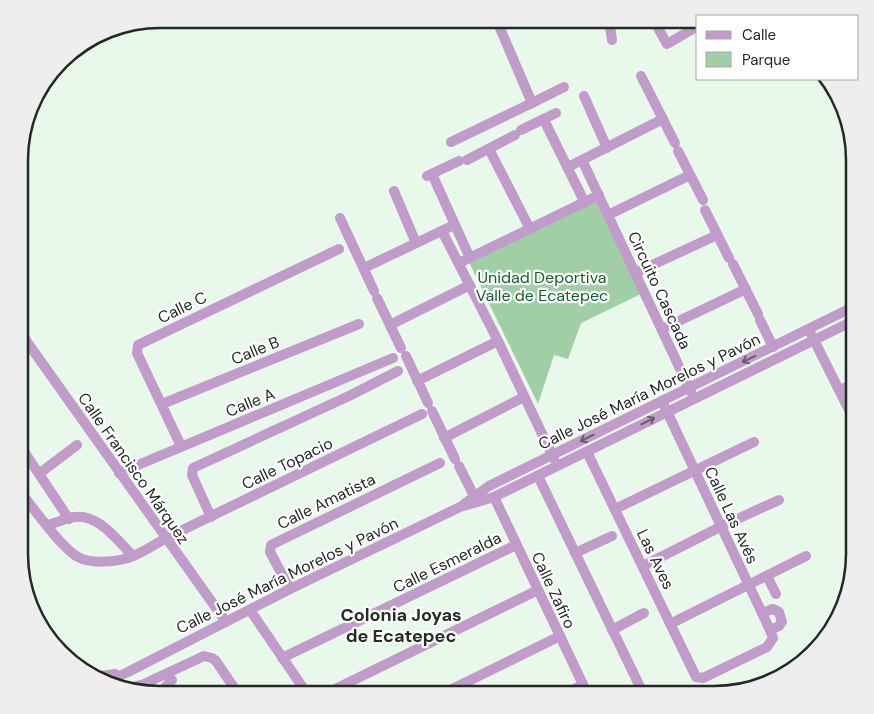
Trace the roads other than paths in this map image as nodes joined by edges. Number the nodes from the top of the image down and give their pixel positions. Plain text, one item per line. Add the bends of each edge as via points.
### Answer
1 (500, 28) edge
2 (610, 28) edge
3 (658, 28) edge
4 (694, 28) edge
5 (612, 40) dead end
6 (641, 76) dead end
7 (564, 88) dead end
8 (584, 96) dead end
9 (532, 103) junction
10 (556, 114) dead end
11 (663, 119) junction
12 (544, 120) junction
13 (451, 142) dead end
14 (607, 148) junction
15 (490, 149) junction
16 (582, 160) junction
17 (568, 167) junction
18 (690, 174) junction
19 (394, 191) dead end
20 (599, 195) junction
21 (585, 203) junction
22 (608, 215) junction
23 (340, 218) dead end
24 (454, 224) junction
25 (530, 229) junction
26 (442, 231) junction
27 (717, 235) junction
28 (416, 243) junction
29 (340, 249) dead end
30 (470, 258) junction
31 (459, 263) junction
32 (364, 268) junction
33 (635, 273) junction
34 (470, 286) junction
35 (746, 290) junction
36 (846, 310) edge
37 (359, 324) dead end
38 (846, 324) edge
39 (390, 325) junction
40 (662, 329) junction
41 (808, 329) junction
42 (815, 340) junction
43 (498, 341) junction
44 (28, 343) edge
45 (773, 347) junction
46 (393, 358) dead end
47 (398, 371) dead end
48 (342, 380) junction
49 (417, 380) junction
50 (846, 387) edge
51 (689, 388) junction
52 (840, 390) junction
53 (349, 396) junction
54 (524, 397) junction
55 (694, 398) junction
56 (662, 401) junction
57 (846, 403) edge
58 (162, 404) junction
59 (667, 411) junction
60 (422, 414) dead end
61 (444, 438) junction
62 (754, 442) dead end
63 (77, 445) dead end
64 (181, 446) junction
65 (587, 452) junction
66 (552, 455) junction
67 (28, 456) edge
68 (440, 463) dead end
69 (558, 465) junction
70 (695, 471) junction
71 (40, 473) junction
72 (120, 473) junction
73 (538, 476) junction
74 (494, 497) junction
75 (476, 499) junction
76 (779, 500) dead end
77 (28, 501) edge
78 (615, 509) junction
79 (211, 517) junction
80 (69, 519) junction
81 (47, 525) junction
82 (722, 526) junction
83 (612, 536) dead end
84 (166, 538) junction
85 (516, 545) junction
86 (575, 553) junction
87 (133, 556) junction
88 (806, 556) dead end
89 (643, 566) junction
90 (767, 576) junction
91 (748, 585) junction
92 (290, 589) junction
93 (538, 590) junction
94 (776, 594) dead end
95 (250, 610) junction
96 (644, 613) dead end
97 (762, 613) junction
98 (226, 622) junction
99 (670, 624) junction
100 (612, 630) junction
101 (770, 630) junction
102 (560, 636) junction
103 (772, 642) joint
104 (282, 658) junction
105 (128, 672) junction
106 (106, 675) edge
107 (114, 678) edge
108 (172, 680) dead end
109 (141, 685) edge
110 (583, 685) edge
111 (166, 686) edge
112 (233, 686) edge
113 (302, 686) edge
114 (341, 686) edge
115 (458, 686) edge
116 (640, 686) edge

1 - 9 street
2 - 5 street
3 - 4 street via 666,44
6 - 11 street
7 - 9 street
8 - 14 street
9 - 13 street
10 - 12 street
11 - 14 street
11 - 18 street
12 - 15 street
12 - 17 street
14 - 16 street
15 - 24 street via 429,175
15 - 25 street
16 - 17 street
16 - 20 street, Circuito Cascada
17 - 21 street
18 - 22 street
18 - 27 street
19 - 28 street
20 - 21 street
20 - 22 street, Circuito Cascada
21 - 25 street
22 - 33 street, Circuito Cascada
23 - 32 street
24 - 26 street
24 - 30 street
25 - 30 street
26 - 28 street
26 - 31 street
27 - 33 street
27 - 35 street
28 - 32 street
29 - 58 street, Calle C via 138,345 137,353
30 - 31 street
31 - 34 street
32 - 39 street
33 - 40 street, Circuito Cascada
34 - 39 street
34 - 43 street
35 - 40 street
35 - 45 street
36 - 41 street, Calle José María Morelos y Pavón
37 - 58 street, Calle B
38 - 42 street, Calle José María Morelos y Pavón
39 - 49 street
40 - 51 street, Circuito Cascada
41 - 42 street
41 - 45 street, Calle José María Morelos y Pavón
42 - 52 street
42 - 55 street, Calle José María Morelos y Pavón
43 - 49 street
43 - 54 street
44 - 72 street, Calle Francisco Márquez
45 -> 51 street, Calle José María Morelos y Pavón
46 - 48 street, Calle A
47 - 53 street
48 - 53 street
48 - 64 street, Calle A
49 - 61 street
50 - 52 street
51 - 55 street, Circuito Cascada
51 - 56 street, Calle José María Morelos y Pavón
52 - 57 street
53 - 79 street via 193,468 192,475
54 - 61 street
54 - 66 street
55 - 59 street, Calle José María Morelos y Pavón
56 - 59 street, Calle Las Avés
56 -> 66 street, Calle José María Morelos y Pavón
58 - 64 street, Calle C
65 -> 59 street, Calle José María Morelos y Pavón
59 - 70 street, Calle Las Avés
60 - 79 street, Calle Topacio
61 - 75 street
62 - 70 street
63 - 71 street
64 - 72 street, Calle A
65 - 69 street, Calle José María Morelos y Pavón
65 - 78 street, Las Aves
66 - 69 street
66 - 75 street, Calle José María Morelos y Pavón via 489,486
67 - 71 street
68 - 92 street, Calle Amatista via 271,545 270,552
69 - 73 street, Calle José María Morelos y Pavón
70 - 78 street
70 - 82 street, Calle Las Avés
71 - 80 street
72 - 84 street, Calle Francisco Márquez
73 - 74 street, Calle José María Morelos y Pavón
73 - 86 street
74 - 75 street, Calle José María Morelos y Pavón
74 - 85 street, Calle Zafiro
75 - 92 street, Calle José María Morelos y Pavón
76 - 82 street
77 - 81 street, Calle Topacio
78 - 89 street, Las Aves
79 - 84 street, Calle Topacio
80 - 81 street
80 - 87 street via 96,521
81 - 87 street, Calle Topacio via 78,558 99,562
82 - 89 street
82 - 91 street, Calle Las Avés
83 - 86 street
84 - 87 street, Calle Topacio
84 - 98 street, Calle Francisco Márquez
85 - 93 street, Calle Zafiro
85 - 104 street, Calle Esmeralda
86 - 100 street
88 - 90 street
89 - 99 street, Las Aves
90 - 91 street
90 - 94 street
91 - 97 street, Calle Las Avés
91 - 99 street
92 - 95 street, Calle José María Morelos y Pavón
93 - 102 street, Calle Zafiro
93 - 114 street
95 - 98 street, Calle José María Morelos y Pavón
95 - 104 street
96 - 100 street
97 - 101 street, Calle Las Avés
97 - 101 street via 773,608 779,612 782,622
98 - 105 street, Calle José María Morelos y Pavón
99 - 103 street, Las Aves via 698,678
100 - 116 street
101 - 103 street, Calle Las Avés
102 - 110 street, Calle Zafiro
102 - 115 street
104 - 113 street
105 - 106 street, Calle José María Morelos y Pavón
105 - 107 street, Calle José María Morelos y Pavón
108 - 111 street
109 - 112 street via 200,656 208,656 216,661

